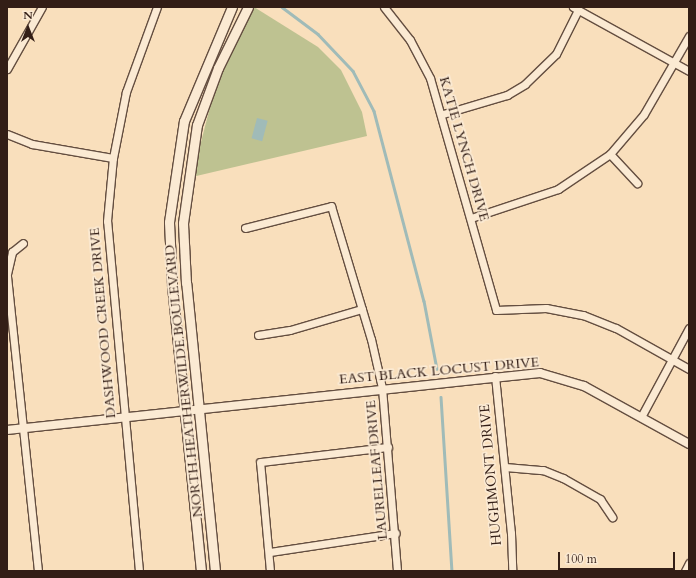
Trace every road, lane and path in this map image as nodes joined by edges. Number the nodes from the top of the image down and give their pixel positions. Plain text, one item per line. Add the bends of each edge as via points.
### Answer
1 (42, 7) edge
2 (157, 7) edge
3 (232, 7) edge
4 (248, 7) edge
5 (384, 7) edge
6 (576, 8) edge
7 (689, 36) edge
8 (674, 62) junction
9 (7, 69) edge
10 (689, 71) edge
11 (443, 114) junction
12 (7, 134) edge
13 (610, 154) junction
14 (113, 158) junction
15 (636, 183) dead end
16 (471, 218) junction
17 (245, 228) dead end
18 (23, 243) dead end
19 (7, 275) edge
20 (362, 309) junction
21 (689, 328) edge
22 (258, 335) dead end
23 (672, 359) junction
24 (689, 369) edge
25 (495, 376) junction
26 (382, 388) junction
27 (200, 408) junction
28 (186, 409) junction
29 (124, 416) junction
30 (641, 416) junction
31 (24, 428) junction
32 (7, 430) edge
33 (689, 444) edge
34 (388, 447) junction
35 (505, 467) junction
36 (612, 517) dead end
37 (396, 533) junction
38 (270, 552) junction
39 (689, 563) edge
40 (38, 571) edge
41 (139, 571) edge
42 (201, 571) edge
43 (215, 571) edge
44 (270, 571) edge
45 (397, 571) edge
46 (512, 571) edge
47 (685, 571) edge

1 - 9 street
2 - 14 street, DASHWOOD CREEK DRIVE via 126,92
3 - 28 main road, NORTH HEATHERWILDE BOULEVARD via 194,92 174,170 170,252
4 - 27 main road, NORTH HEATHERWILDE BOULEVARD via 207,97 188,172 184,252
5 - 11 street, KATIE LYNCH DRIVE via 422,60
6 - 8 street
6 - 11 street via 556,54 525,84 507,95
7 - 8 street
8 - 10 street
8 - 13 street via 644,114
11 - 16 street, KATIE LYNCH DRIVE
12 - 14 street via 32,144
13 - 15 street
13 - 16 street via 558,189
14 - 29 street, DASHWOOD CREEK DRIVE via 107,221 108,261
16 - 23 street, KATIE LYNCH DRIVE via 496,310 546,308 583,315 609,324
17 - 20 street, LAURELLEAF DRIVE via 331,206
18 - 19 street via 12,252
19 - 31 street
20 - 22 street via 290,330
20 - 26 street, LAURELLEAF DRIVE
21 - 23 street
23 - 24 street
23 - 30 street
25 - 26 street, EAST BLACK LOCUST DRIVE
25 - 30 street, EAST BLACK LOCUST DRIVE via 540,373 563,378
25 - 35 street, HUGHMONT DRIVE
26 - 27 street, EAST BLACK LOCUST DRIVE
26 - 34 street, LAURELLEAF DRIVE
27 - 28 street, EAST BLACK LOCUST DRIVE
27 - 43 main road, NORTH HEATHERWILDE BOULEVARD
28 - 29 street, EAST BLACK LOCUST DRIVE
28 - 42 main road, NORTH HEATHERWILDE BOULEVARD
29 - 31 street, EAST BLACK LOCUST DRIVE
29 - 41 street, DASHWOOD CREEK DRIVE
30 - 33 street, EAST BLACK LOCUST DRIVE
31 - 32 street, EAST BLACK LOCUST DRIVE
31 - 40 street
34 - 37 street, LAURELLEAF DRIVE
34 - 38 street via 260,462
35 - 36 street via 543,470 563,478 600,499
35 - 46 street, HUGHMONT DRIVE
37 - 38 street
37 - 45 street, LAURELLEAF DRIVE
38 - 44 street
39 - 47 street

